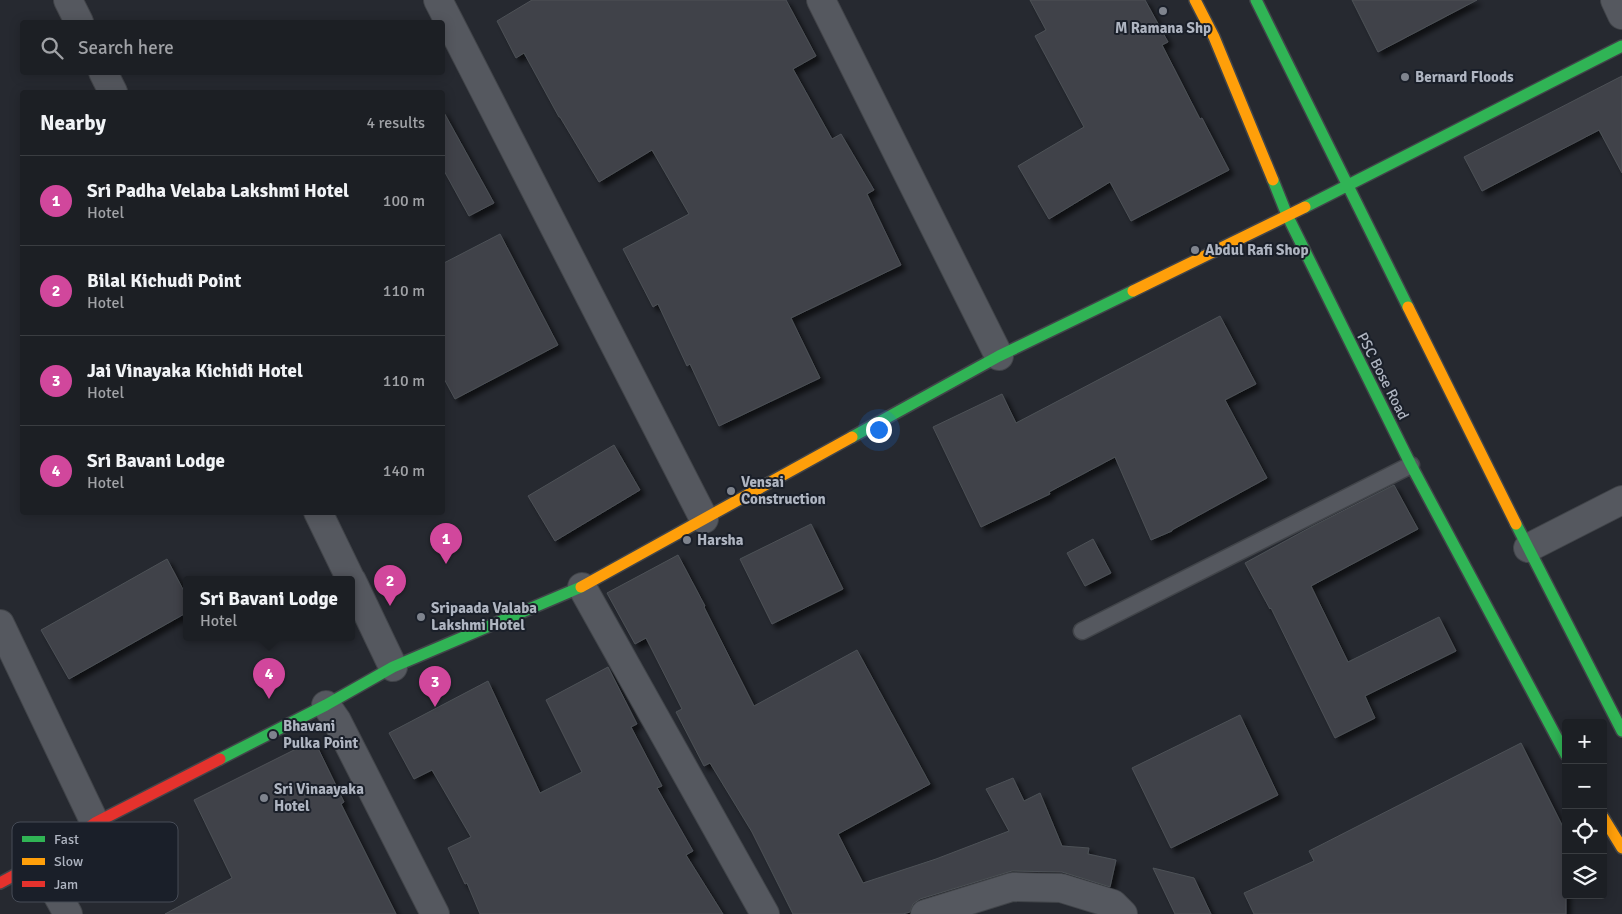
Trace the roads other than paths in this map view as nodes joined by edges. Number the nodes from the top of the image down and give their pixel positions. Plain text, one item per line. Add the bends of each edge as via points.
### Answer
1 (68, 0) edge
2 (438, 0) edge
3 (820, 0) edge
4 (1195, 0) edge
5 (1256, 0) edge
6 (1615, 0) edge
7 (1622, 15) edge
8 (78, 20) edge
9 (1622, 46) edge
10 (105, 75) edge
11 (112, 90) edge
12 (1348, 186) junction
13 (1286, 215) junction
14 (999, 356) junction
15 (1411, 465) junction
16 (1622, 500) edge
17 (319, 515) edge
18 (704, 519) junction
19 (1528, 548) junction
20 (349, 576) edge
21 (582, 587) junction
22 (355, 589) edge
23 (0, 624) edge
24 (1082, 630) dead end
25 (393, 667) junction
26 (326, 705) junction
27 (1622, 731) edge
28 (1562, 748) edge
29 (95, 822) edge
30 (97, 822) edge
31 (1607, 824) edge
32 (1622, 848) edge
33 (12, 876) edge
34 (0, 882) edge
35 (61, 902) edge
36 (68, 914) edge
37 (435, 914) edge
38 (765, 914) edge
39 (926, 914) edge
40 (1123, 914) edge

1 - 8 street
2 - 18 street
3 - 14 street
4 - 13 street, PSC Bose Road via 1214,37
5 - 12 street
6 - 7 street
9 - 12 street
10 - 11 street
12 - 13 street
12 - 19 street
13 - 14 street
13 - 15 street, PSC Bose Road
14 - 18 street
15 - 24 lane
15 - 28 street, PSC Bose Road
16 - 19 street
17 - 20 street
18 - 21 street
19 - 27 street
21 - 25 street
21 - 38 street
22 - 25 street
23 - 29 street
25 - 26 street
26 - 30 street
26 - 37 street via 338,721
31 - 32 street
33 - 34 street
35 - 36 street
39 - 40 street via 1012,887 1061,888 1112,904

